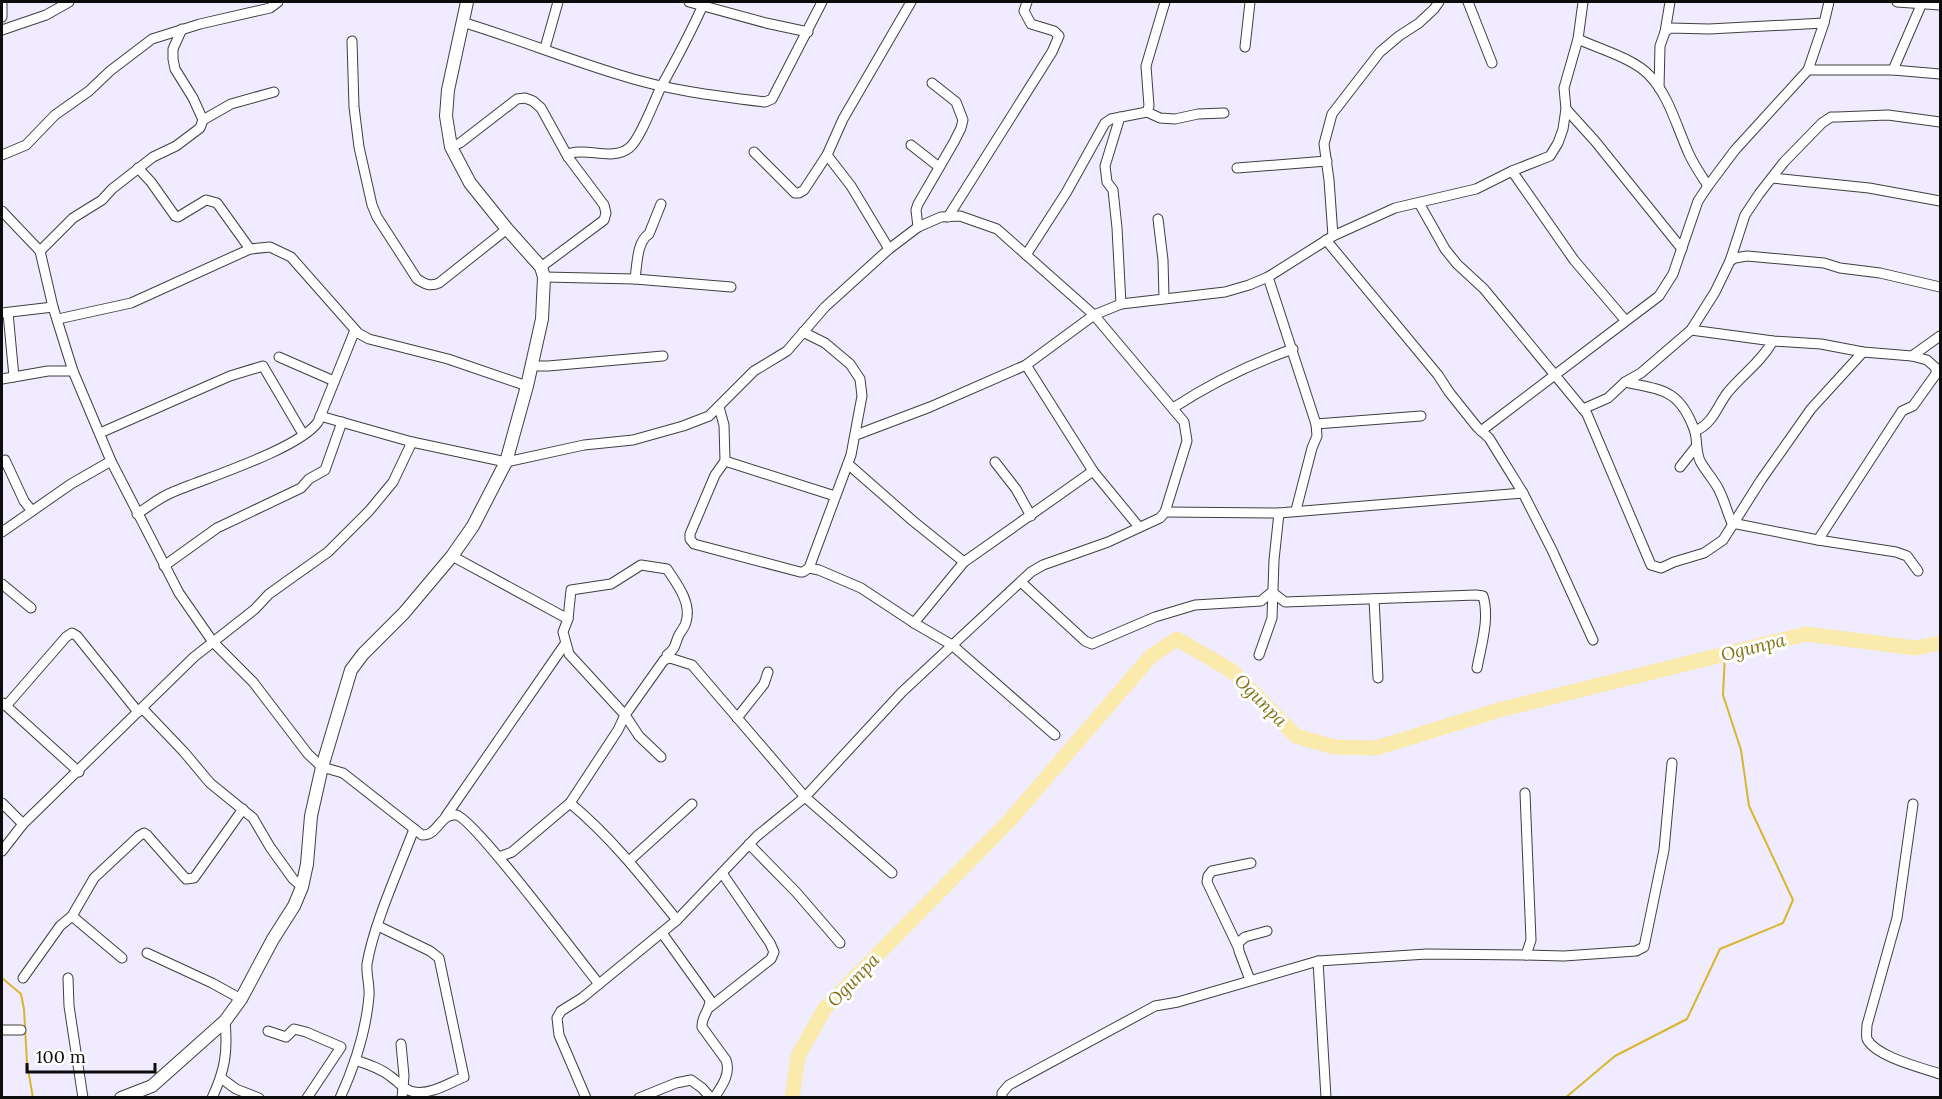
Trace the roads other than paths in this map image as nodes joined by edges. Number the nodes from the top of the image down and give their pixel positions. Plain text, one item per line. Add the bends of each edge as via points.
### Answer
1 (69, 2) edge
2 (278, 2) edge
3 (467, 2) edge
4 (558, 2) edge
5 (689, 2) edge
6 (822, 2) edge
7 (911, 2) edge
8 (1027, 2) edge
9 (1164, 2) edge
10 (1250, 2) edge
11 (1439, 2) edge
12 (1468, 2) edge
13 (1583, 2) edge
14 (1670, 2) edge
15 (1829, 2) edge
16 (1897, 2) edge
17 (1922, 3) junction
18 (2, 4) edge
19 (703, 5) junction
20 (1941, 5) edge
21 (2, 17) edge
22 (462, 22) junction
23 (1824, 23) junction
24 (182, 29) junction
25 (2, 30) edge
26 (808, 32) junction
27 (1665, 32) junction
28 (163, 35) junction
29 (1578, 39) junction
30 (352, 41) dead end
31 (544, 48) junction
32 (1245, 48) dead end
33 (173, 49) junction
34 (1492, 63) dead end
35 (1808, 70) junction
36 (1893, 70) junction
37 (1659, 71) junction
38 (1649, 74) junction
39 (1941, 74) edge
40 (932, 83) dead end
41 (662, 86) junction
42 (1659, 88) junction
43 (274, 92) dead end
44 (1566, 109) junction
45 (1147, 112) junction
46 (1224, 113) dead end
47 (1120, 117) junction
48 (203, 120) junction
49 (1941, 122) edge
50 (911, 145) dead end
51 (451, 147) junction
52 (754, 152) dead end
53 (2, 155) edge
54 (827, 155) junction
55 (568, 157) junction
56 (1328, 161) junction
57 (939, 167) junction
58 (138, 168) junction
59 (1237, 168) dead end
60 (1512, 171) junction
61 (1772, 178) junction
62 (1708, 186) junction
63 (1941, 201) edge
64 (1419, 203) junction
65 (661, 204) dead end
66 (2, 211) edge
67 (948, 217) junction
68 (1158, 219) dead end
69 (918, 227) junction
70 (507, 229) junction
71 (1329, 238) junction
72 (250, 249) junction
73 (889, 249) junction
74 (1682, 249) junction
75 (40, 251) junction
76 (1026, 255) junction
77 (1730, 261) junction
78 (543, 272) junction
79 (1268, 277) junction
80 (635, 279) junction
81 (731, 287) dead end
82 (1941, 287) edge
83 (1164, 298) junction
84 (1121, 304) junction
85 (53, 307) junction
86 (5, 313) edge
87 (1094, 315) junction
88 (58, 319) junction
89 (1625, 320) junction
90 (355, 330) junction
91 (1691, 330) junction
92 (804, 332) junction
93 (1941, 336) edge
94 (1773, 341) junction
95 (1293, 349) junction
96 (1863, 352) junction
97 (663, 356) dead end
98 (1912, 356) junction
99 (279, 357) dead end
100 (1026, 365) junction
101 (531, 366) junction
102 (73, 371) junction
103 (1554, 373) junction
104 (14, 377) junction
105 (2, 379) edge
106 (334, 381) junction
107 (1625, 382) junction
108 (527, 386) junction
109 (718, 407) junction
110 (1173, 408) junction
111 (1583, 409) junction
112 (320, 416) junction
113 (1421, 416) dead end
114 (342, 422) junction
115 (1316, 424) junction
116 (1481, 430) junction
117 (1695, 431) junction
118 (100, 433) junction
119 (303, 434) junction
120 (856, 435) junction
121 (412, 442) junction
122 (1695, 448) junction
123 (5, 460) dead end
124 (111, 461) junction
125 (725, 461) junction
126 (506, 462) junction
127 (995, 462) dead end
128 (848, 464) junction
129 (1680, 467) dead end
130 (1093, 471) junction
131 (1523, 493) junction
132 (835, 495) junction
133 (1296, 510) junction
134 (32, 512) junction
135 (1165, 512) junction
136 (1279, 513) junction
137 (137, 514) junction
138 (1031, 516) junction
139 (1732, 523) junction
140 (1139, 527) junction
141 (2, 532) edge
142 (1818, 540) junction
143 (452, 556) junction
144 (964, 562) junction
145 (164, 566) junction
146 (809, 568) junction
147 (1918, 571) dead end
148 (1022, 582) junction
149 (2, 584) edge
150 (1272, 592) junction
151 (1374, 599) junction
152 (32, 608) dead end
153 (568, 619) junction
154 (914, 623) junction
155 (1593, 640) dead end
156 (213, 642) junction
157 (565, 644) junction
158 (952, 645) junction
159 (1259, 655) dead end
160 (670, 658) junction
161 (1477, 668) dead end
162 (768, 672) dead end
163 (1378, 678) dead end
164 (4, 704) edge
165 (140, 710) junction
166 (625, 714) junction
167 (737, 718) junction
168 (1055, 735) dead end
169 (661, 757) dead end
170 (1672, 763) dead end
171 (322, 767) junction
172 (78, 771) junction
173 (1525, 793) dead end
174 (805, 797) junction
175 (2, 803) edge
176 (570, 803) junction
177 (692, 804) dead end
178 (1913, 804) dead end
179 (243, 809) junction
180 (446, 816) junction
181 (23, 824) junction
182 (414, 829) junction
183 (749, 844) junction
184 (2, 851) edge
185 (499, 857) junction
186 (629, 861) junction
187 (1251, 862) dead end
188 (722, 873) junction
189 (891, 873) dead end
190 (302, 887) junction
191 (72, 916) junction
192 (677, 920) junction
193 (378, 926) junction
194 (1267, 932) dead end
195 (662, 933) junction
196 (840, 943) dead end
197 (1238, 947) junction
198 (147, 953) dead end
199 (1526, 955) junction
200 (122, 958) dead end
201 (1318, 961) junction
202 (23, 978) dead end
203 (68, 978) dead end
204 (1250, 980) junction
205 (599, 984) junction
206 (241, 999) junction
207 (710, 1007) junction
208 (225, 1021) junction
209 (2, 1030) edge
210 (21, 1030) dead end
211 (268, 1031) dead end
212 (401, 1044) dead end
213 (355, 1060) junction
214 (1941, 1074) edge
215 (221, 1078) junction
216 (403, 1093) edge
217 (584, 1097) edge
218 (83, 1098) edge
219 (121, 1098) edge
220 (212, 1098) edge
221 (259, 1098) edge
222 (307, 1098) edge
223 (340, 1098) edge
224 (639, 1098) edge
225 (713, 1098) edge
226 (1002, 1098) edge
227 (1326, 1098) edge

1 - 25 street via 46,15
2 - 24 street via 270,8
3 - 22 street
4 - 31 street
5 - 19 street
6 - 26 street
7 - 54 street via 843,119
8 - 67 street via 1024,11 1031,24 1059,36
9 - 45 street via 1146,66
10 - 32 street
11 - 56 street via 1419,23 1380,52 1332,114 1324,144
12 - 34 street
13 - 29 street
14 - 27 street
15 - 23 street
16 - 17 street
17 - 20 street
17 - 36 street
18 - 21 street
19 - 26 street
19 - 41 street
22 - 31 street
22 - 51 street via 448,90 446,116
23 - 27 street via 1670,28
23 - 35 street
24 - 28 street
24 - 33 street
26 - 41 street via 772,99 765,102
27 - 37 street
28 - 33 street
28 - 53 street via 152,39 55,115 26,145
29 - 38 street
29 - 44 street via 1564,88
30 - 70 street via 355,117 372,205 417,279 425,284 439,283
31 - 41 street via 620,76
33 - 48 street via 175,69
35 - 36 street
35 - 62 street via 1735,150
36 - 39 street
37 - 38 street
37 - 42 street
38 - 42 street
40 - 57 street via 956,102 963,120
41 - 55 street via 629,148 616,154 578,151
42 - 62 street
43 - 48 street via 231,104
44 - 60 street via 1558,143 1550,156
44 - 74 street
45 - 46 street via 1160,118
45 - 47 street
47 - 76 street via 1101,128
47 - 84 street via 1105,166 1107,182 1113,190
48 - 58 street via 200,128 176,146
49 - 61 street via 1888,115 1831,117
50 - 57 street
51 - 55 street via 517,99 525,98 541,108
51 - 70 street via 470,183
52 - 54 street via 799,194
54 - 73 street via 852,186
55 - 78 street via 604,205 604,219
56 - 59 street
56 - 71 street
57 - 69 street via 918,204
58 - 72 street via 175,216 206,200 217,203
58 - 75 street via 102,200 73,218
60 - 64 street via 1476,189
60 - 89 street via 1574,260
61 - 63 street via 1869,188
61 - 77 street via 1745,215
62 - 74 street via 1698,201
64 - 71 street via 1395,208
64 - 103 street via 1451,256
65 - 80 street via 641,247
66 - 75 street
67 - 69 street
67 - 76 street via 960,216 997,229
68 - 83 street
69 - 73 street
70 - 78 street
71 - 79 street
71 - 116 street
72 - 88 street via 131,303
72 - 90 street via 270,247 291,257
73 - 92 street via 825,307
74 - 89 street via 1666,287
75 - 85 street
76 - 87 street
77 - 82 street via 1747,256 1824,263
77 - 91 street
78 - 80 street
78 - 101 street via 542,319
79 - 83 street via 1225,292
79 - 95 street
80 - 81 street
83 - 84 street
84 - 87 street
85 - 86 street
85 - 88 street
86 - 104 street
87 - 100 street
87 - 110 street
88 - 102 street
89 - 103 street
90 - 106 street
90 - 108 street via 377,342 448,359
91 - 94 street
91 - 107 street
92 - 109 street via 787,351 754,371
92 - 120 street via 825,343 850,364 860,379 862,396
93 - 98 street
94 - 96 street
94 - 117 street via 1756,365 1728,392 1707,425
95 - 110 street via 1245,367
95 - 115 street
96 - 98 street
96 - 139 street via 1811,409
97 - 101 street
98 - 142 street via 1928,360 1936,374 1913,406 1902,411
99 - 106 street
100 - 120 street
100 - 130 street
101 - 108 street
102 - 104 street
102 - 118 street
103 - 111 street
103 - 116 street
104 - 105 street
106 - 112 street
107 - 111 street via 1608,398
107 - 117 street via 1669,392
108 - 126 street
109 - 125 street via 724,425
109 - 126 street via 710,416 633,440 584,445
110 - 135 street via 1184,422 1187,441
111 - 139 street via 1651,566 1661,568 1712,549 1723,540
112 - 114 street
112 - 119 street via 313,429
113 - 115 street
114 - 121 street
114 - 145 street via 325,470 301,488 217,528
115 - 133 street via 1317,436
116 - 131 street
117 - 122 street
118 - 119 street via 263,366
118 - 124 street
119 - 137 street via 271,453 170,493
120 - 128 street
121 - 126 street
121 - 156 street via 393,482 369,511 328,552
122 - 129 street
122 - 139 street
123 - 134 street
124 - 134 street
124 - 137 street
125 - 132 street
125 - 146 street via 715,475 690,539 694,544 800,572
126 - 143 street via 473,526
127 - 138 street
128 - 132 street
128 - 144 street
130 - 138 street
130 - 140 street
131 - 133 street
131 - 155 street
132 - 146 street
133 - 136 street
134 - 141 street
135 - 136 street
135 - 140 street via 1154,522
136 - 150 street
137 - 145 street
138 - 144 street
139 - 142 street
140 - 148 street via 1043,565
142 - 147 street via 1896,552 1907,556
143 - 153 street
143 - 171 street via 351,670
144 - 154 street
145 - 156 street
146 - 154 street via 861,588
148 - 150 street via 1092,644 1195,605 1261,601
148 - 158 street
149 - 152 street
150 - 151 street via 1285,602
150 - 159 street via 1272,618
151 - 161 street via 1483,596 1485,621
151 - 163 street
153 - 157 street via 563,632
153 - 160 street via 571,590 611,584 641,565 667,569 686,603 687,621 675,648 667,655
154 - 158 street
156 - 165 street
156 - 171 street via 253,682
157 - 166 street via 578,666
157 - 180 street
158 - 168 street
158 - 174 street via 902,692
160 - 166 street via 664,660
160 - 167 street via 692,665
162 - 167 street via 764,684
164 - 165 street via 72,633
164 - 172 street
165 - 172 street
165 - 179 street via 210,783
166 - 169 street via 639,736
166 - 176 street
167 - 174 street
170 - 199 street via 1664,850 1644,947 1636,951 1564,956
171 - 182 street via 343,773
171 - 190 street
172 - 181 street
173 - 199 street via 1531,940
174 - 183 street
174 - 189 street
175 - 181 street
176 - 185 street via 512,852
176 - 186 street
177 - 186 street
178 - 214 street via 1897,918 1867,1025 1867,1039 1889,1056
179 - 190 street
179 - 191 street via 194,878 186,879 144,833 94,879
180 - 182 street via 428,835
180 - 185 street via 464,818
181 - 184 street
182 - 193 street
183 - 188 street
183 - 196 street
185 - 205 street
186 - 192 street
187 - 197 street via 1212,871 1207,882
188 - 192 street
188 - 207 street via 774,952 771,959
190 - 206 street
191 - 200 street
191 - 202 street via 60,926
192 - 195 street
193 - 213 street via 367,966 369,994 364,1032
193 - 216 street via 439,958 464,1077 435,1090
194 - 197 street via 1242,939
195 - 205 street
195 - 207 street via 710,1000
197 - 204 street
198 - 206 street
199 - 201 street via 1427,954
201 - 204 street
201 - 227 street
203 - 218 street
204 - 226 street via 1155,1006 1009,1085
205 - 217 street via 557,1018 559,1035
206 - 208 street
207 - 225 street via 702,1027 728,1066
208 - 215 street via 227,1044
208 - 219 street via 153,1086
209 - 210 street
211 - 222 street via 286,1036 294,1029 341,1047
212 - 216 street
213 - 216 street via 390,1075
213 - 223 street
215 - 220 street
215 - 221 street
224 - 225 street via 691,1080

